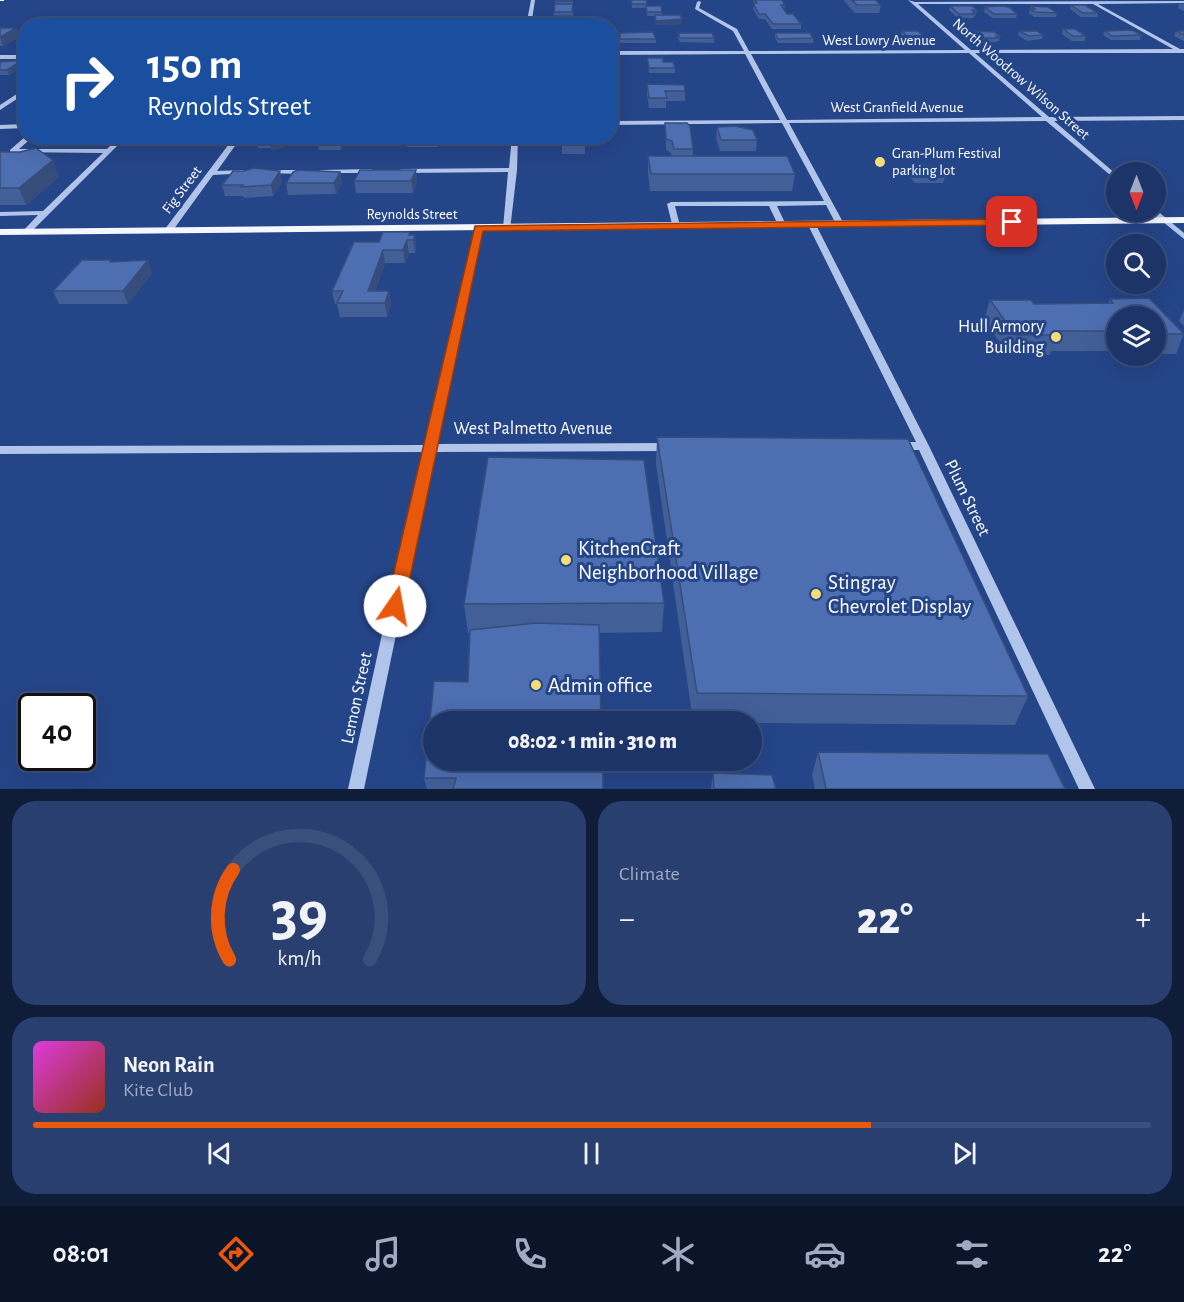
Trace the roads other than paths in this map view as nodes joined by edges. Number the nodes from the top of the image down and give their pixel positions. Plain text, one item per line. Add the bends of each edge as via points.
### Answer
1 (533, 0) edge
2 (1090, 1) edge
3 (699, 2) dead end
4 (912, 2) edge
5 (1184, 2) edge
6 (530, 18) edge
7 (1183, 51) edge
8 (969, 52) junction
9 (618, 53) edge
10 (745, 53) junction
11 (0, 57) edge
12 (18, 57) edge
13 (18, 96) edge
14 (0, 108) edge
15 (1184, 118) edge
16 (1047, 120) junction
17 (783, 122) junction
18 (618, 123) edge
19 (18, 126) edge
20 (0, 127) edge
21 (21, 144) edge
22 (116, 144) edge
23 (233, 144) edge
24 (515, 144) edge
25 (109, 151) junction
26 (14, 152) junction
27 (27, 162) edge
28 (513, 170) junction
29 (1106, 170) edge
30 (385, 171) edge
31 (397, 171) edge
32 (212, 172) junction
33 (772, 203) junction
34 (828, 203) junction
35 (20, 205) edge
36 (10, 213) junction
37 (45, 213) junction
38 (0, 214) edge
39 (1184, 220) edge
40 (1166, 221) joint
41 (1106, 222) edge
42 (840, 224) junction
43 (782, 225) junction
44 (812, 225) junction
45 (676, 226) junction
46 (479, 228) junction
47 (507, 228) junction
48 (168, 231) junction
49 (0, 232) edge
50 (26, 232) junction
51 (1184, 237) edge
52 (887, 446) edge
53 (923, 446) junction
54 (429, 447) junction
55 (677, 447) edge
56 (0, 450) edge
57 (356, 789) edge
58 (1087, 789) edge

1 - 6 street
2 - 4 street
2 - 5 street
2 - 7 street
3 - 10 street via 697,8 735,30
4 - 8 street, North Woodrow Wilson Street
7 - 8 street, West Lowry Avenue
8 - 10 street, West Lowry Avenue
8 - 16 street, North Woodrow Wilson Street
9 - 10 street, West Lowry Avenue
10 - 17 street
11 - 12 street
13 - 14 street
15 - 16 street, West Granfield Avenue
16 - 17 street, West Granfield Avenue
16 - 29 street, North Woodrow Wilson Street
17 - 18 street, West Granfield Avenue
17 - 34 street
19 - 20 street
21 - 26 street
22 - 25 street
23 - 32 street, Fig Street
24 - 28 street
25 - 26 street
25 - 37 street
26 - 27 street
28 - 31 street
28 - 47 street
30 - 32 street
32 - 48 street, Fig Street
33 - 34 street
33 - 43 street
33 - 45 street via 671,204
34 - 42 street
35 - 36 street
36 - 37 street
36 - 38 street
37 - 50 street
39 - 40 main road, Reynolds Street
40 - 51 street
41 - 42 main road, Reynolds Street
42 - 44 main road, Reynolds Street
43 - 44 main road, Reynolds Street
43 - 45 main road, Reynolds Street
44 - 53 street, Plum Street
45 - 47 main road, Reynolds Street
46 - 47 main road, Reynolds Street
46 - 48 main road, Reynolds Street
46 - 54 street, Lemon Street
48 - 50 main road, Reynolds Street
49 - 50 main road, Reynolds Street
52 - 53 street
53 - 58 street, Plum Street
54 - 55 street, West Palmetto Avenue
54 - 56 street, West Palmetto Avenue
54 - 57 street, Lemon Street

